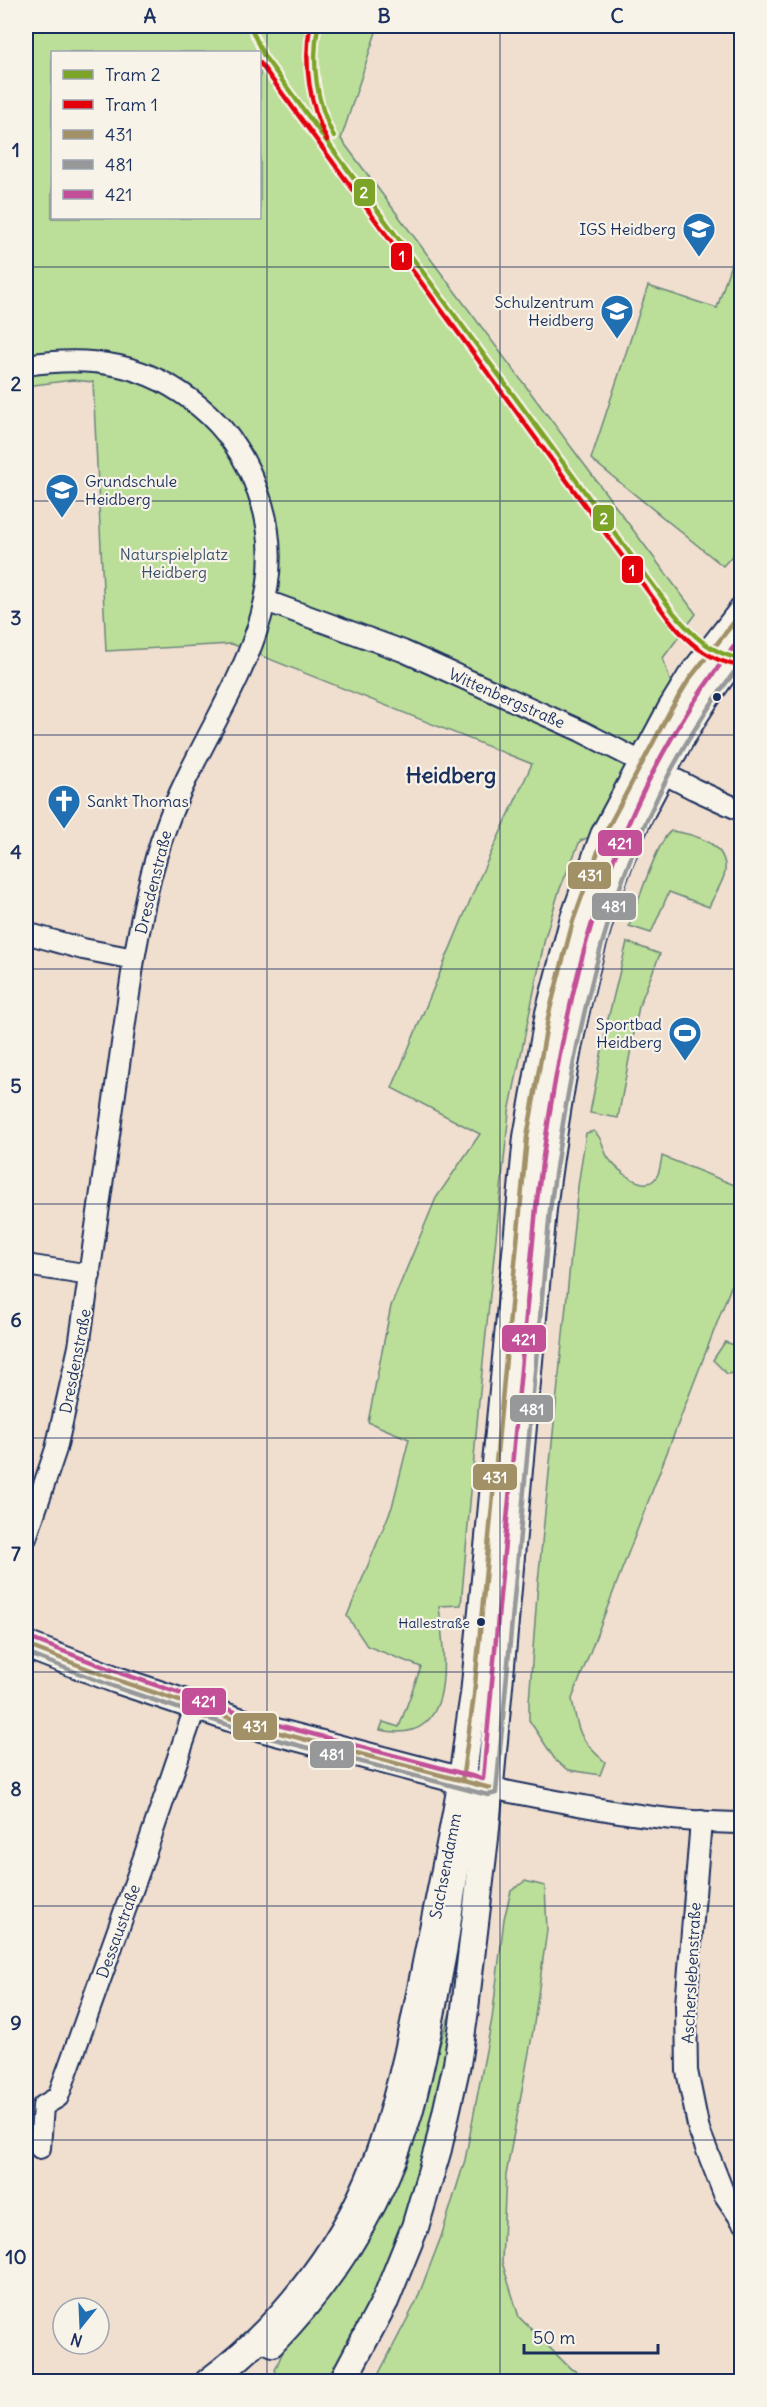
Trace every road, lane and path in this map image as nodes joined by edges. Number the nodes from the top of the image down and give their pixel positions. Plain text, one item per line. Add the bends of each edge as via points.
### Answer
1 (26, 365) edge
2 (266, 601) junction
3 (741, 611) edge
4 (741, 649) edge
5 (652, 768) junction
6 (741, 811) edge
7 (26, 933) edge
8 (134, 959) junction
9 (26, 1265) edge
10 (90, 1275) junction
11 (26, 1538) edge
12 (26, 1645) edge
13 (195, 1708) junction
14 (462, 1781) junction
15 (490, 1788) junction
16 (700, 1821) junction
17 (741, 1823) edge
18 (40, 2148) dead end
19 (741, 2221) edge
20 (259, 2340) junction
21 (208, 2382) edge
22 (342, 2382) edge

1 - 2 street, Dresdenstraße via 85,360 133,369 162,382 214,418 249,468 262,501 270,554
2 - 5 street, Wittenbergstraße via 403,651
2 - 8 street, Dresdenstraße via 251,649 196,757 166,827
3 - 5 street, Sachsendamm via 670,709
4 - 5 street, Sachsendamm via 691,721
5 - 6 street, Wittenbergstraße
5 - 14 street, Sachsendamm via 604,835 588,877 561,966 537,1075 520,1206 474,1695
5 - 15 street, Sachsendamm via 612,883 574,1012 552,1139
7 - 8 street
8 - 10 street, Dresdenstraße
9 - 10 street
10 - 11 street, Dresdenstraße via 69,1400
12 - 13 street
13 - 14 street
13 - 18 street, Dessaustraße via 58,2097 44,2106
14 - 15 street
14 - 20 street, Sachsendamm via 405,2069 381,2148 358,2203 336,2242
15 - 16 street via 616,1811
15 - 20 street, Sachsendamm via 479,1801 466,1833 422,2073 411,2115 382,2191 349,2252 296,2322 273,2346
15 - 22 street, Sachsendamm via 464,2018 438,2149 415,2227 393,2283
16 - 17 street
16 - 19 street, Ascherslebenstraße via 686,2005 687,2071 699,2130 724,2194
20 - 21 street, Sachsendamm

